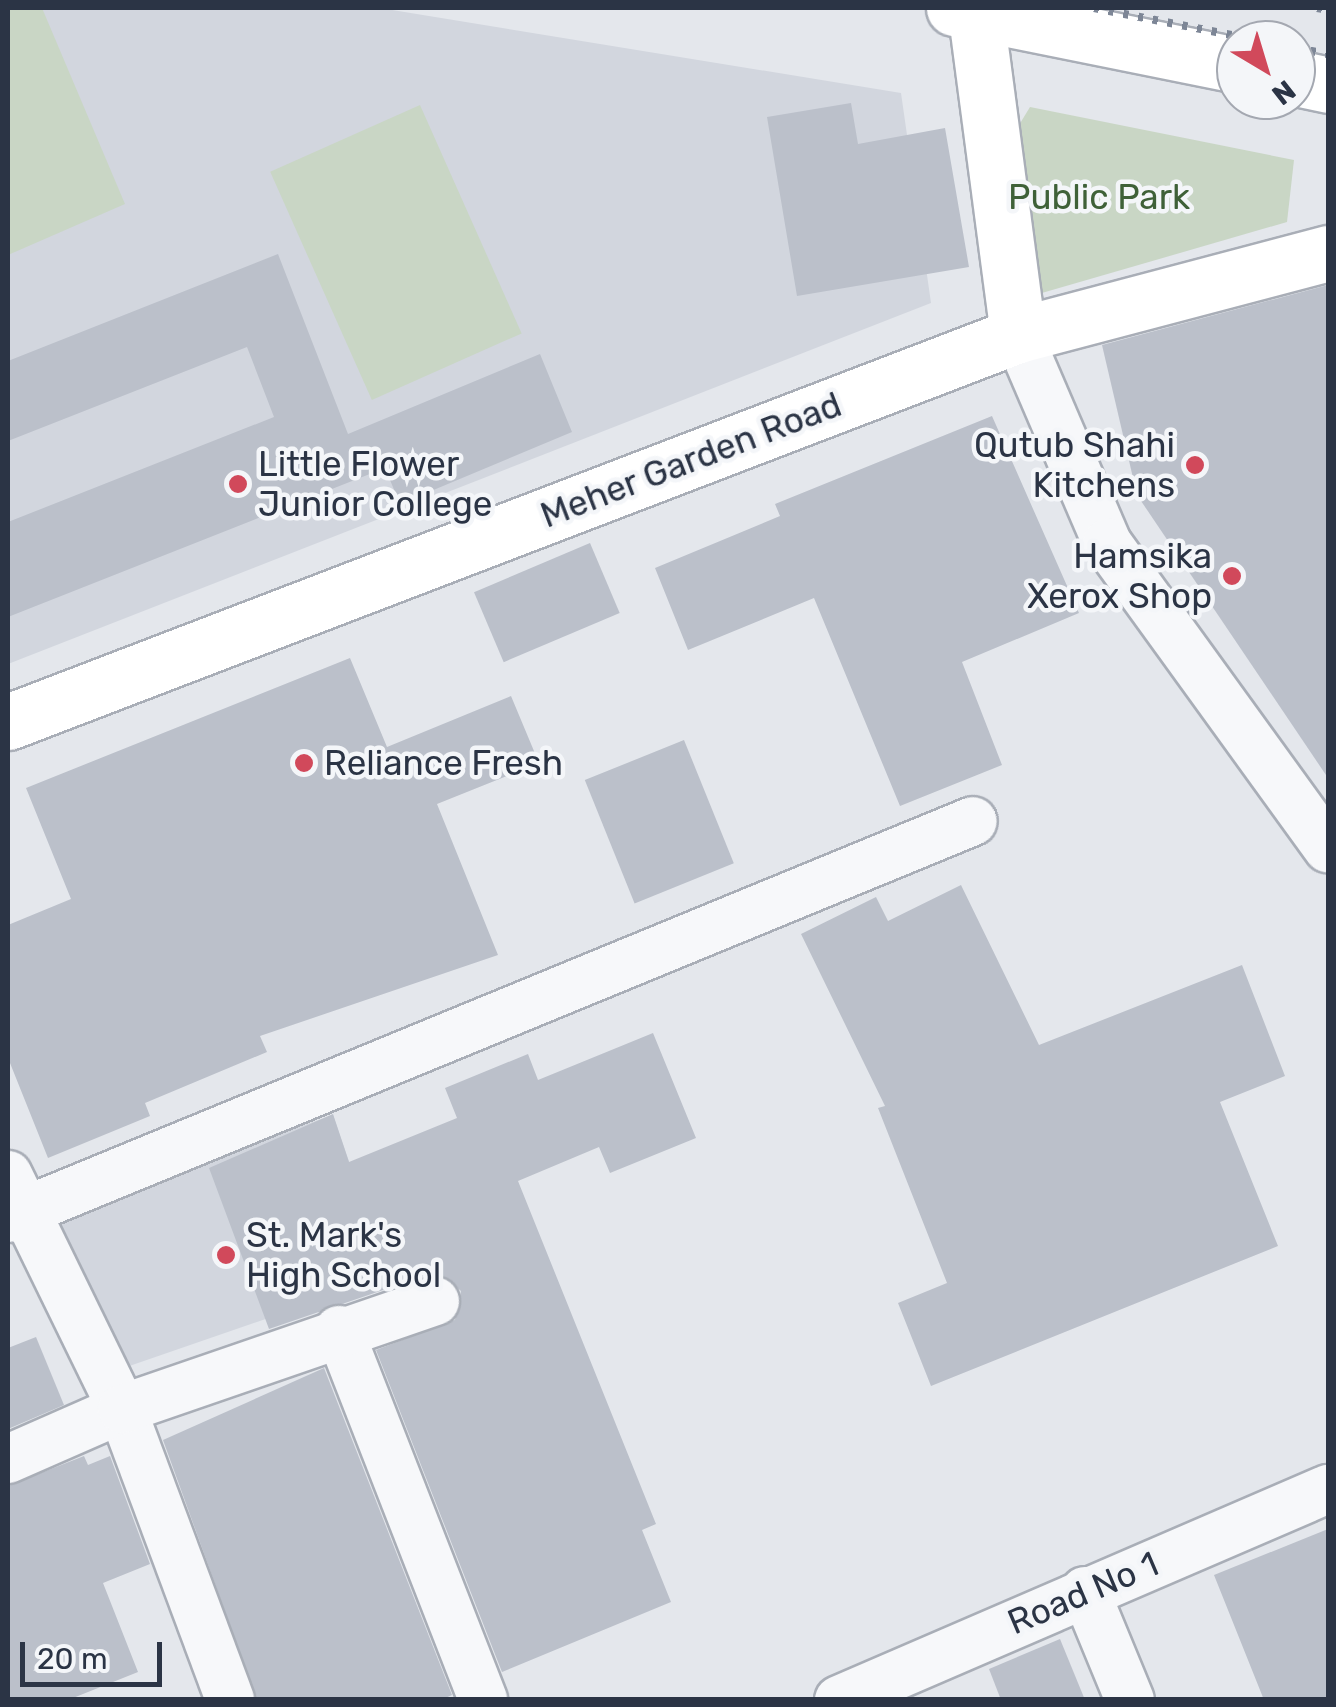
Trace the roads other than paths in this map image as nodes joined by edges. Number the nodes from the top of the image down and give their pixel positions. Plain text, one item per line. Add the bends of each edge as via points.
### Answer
1 (968, 9) edge
2 (1216, 61) edge
3 (1328, 253) edge
4 (1018, 334) junction
5 (8, 722) edge
6 (973, 821) dead end
7 (1328, 848) edge
8 (13, 1202) edge
9 (435, 1301) dead end
10 (339, 1330) junction
11 (122, 1409) junction
12 (8, 1459) edge
13 (1328, 1489) edge
14 (1085, 1591) junction
15 (230, 1700) edge
16 (482, 1700) edge
17 (839, 1700) edge
18 (1130, 1700) edge

1 - 2 main road
1 - 4 main road
3 - 4 main road, Meher Garden Road
4 - 5 main road, Meher Garden Road
4 - 7 street via 1108,543
6 - 8 street
8 - 11 street
9 - 10 street
10 - 11 street
10 - 16 street
11 - 12 street
11 - 15 street
13 - 14 street, Road No 1
14 - 17 street, Road No 1
14 - 18 street

